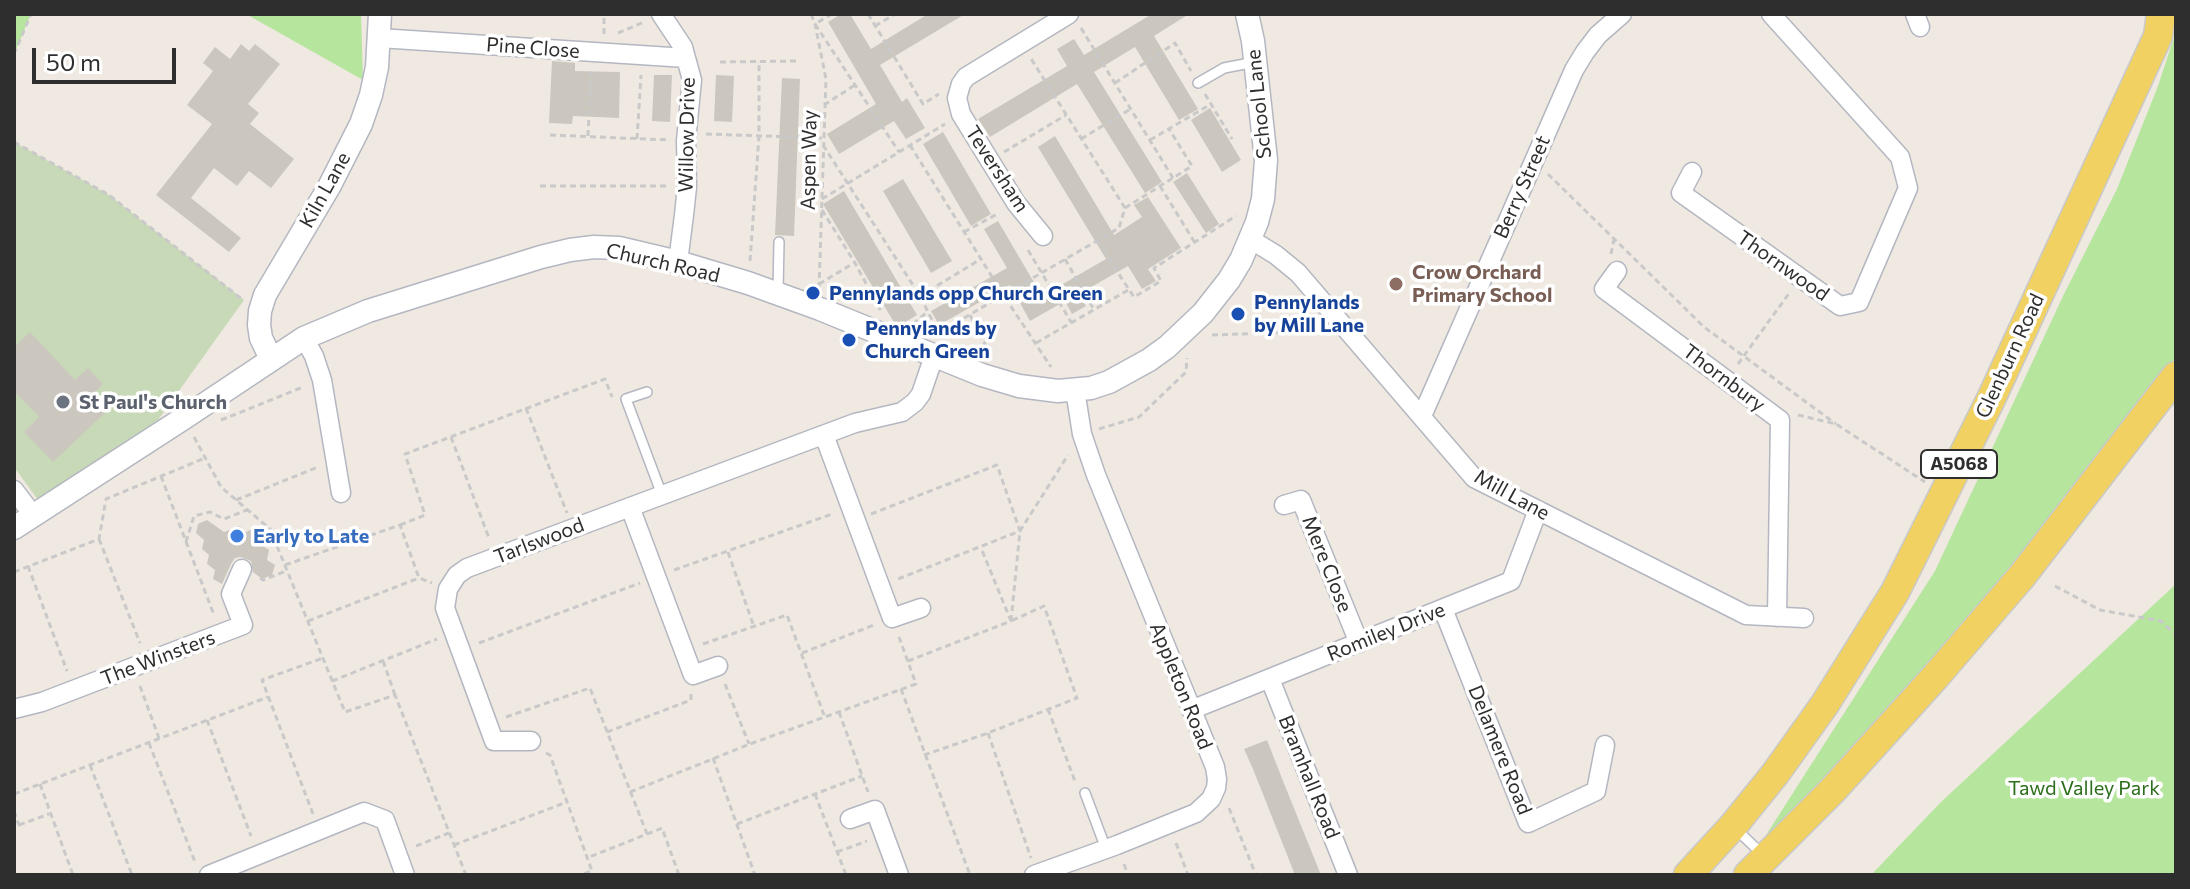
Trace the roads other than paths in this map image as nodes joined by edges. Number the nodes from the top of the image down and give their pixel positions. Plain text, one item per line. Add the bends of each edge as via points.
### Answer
1 (380, 14) edge
2 (662, 14) edge
3 (1247, 14) edge
4 (1622, 14) edge
5 (1771, 14) edge
6 (2161, 14) edge
7 (1074, 20) edge
8 (379, 38) junction
9 (686, 58) junction
10 (1255, 62) junction
11 (1198, 83) road end
12 (1692, 172) dead end
13 (1043, 236) road end
14 (1250, 239) junction
15 (779, 242) dead end
16 (678, 262) junction
17 (1617, 271) dead end
18 (778, 293) junction
19 (304, 338) junction
20 (933, 347) junction
21 (271, 359) junction
22 (2176, 376) edge
23 (1075, 390) junction
24 (647, 392) dead end
25 (1422, 416) junction
26 (824, 435) junction
27 (14, 490) edge
28 (341, 493) dead end
29 (662, 495) junction
30 (1284, 505) dead end
31 (630, 507) junction
32 (1538, 510) junction
33 (33, 515) junction
34 (14, 528) edge
35 (242, 569) road end
36 (921, 608) dead end
37 (1443, 609) junction
38 (1777, 617) junction
39 (1804, 618) dead end
40 (1359, 643) junction
41 (718, 666) road end
42 (1270, 679) junction
43 (14, 709) edge
44 (1191, 710) junction
45 (531, 741) road end
46 (1605, 745) dead end
47 (1085, 793) road end
48 (850, 819) dead end
49 (1733, 826) junction
50 (1106, 849) junction
51 (1757, 866) edge
52 (1032, 871) edge
53 (411, 873) edge
54 (209, 875) edge
55 (899, 875) edge
56 (1348, 875) edge
57 (1688, 875) edge

1 - 8 street, Kiln Lane
2 - 9 street, Willow Drive
3 - 10 street, School Lane
4 - 25 street, Berry Street via 1598,35 1574,70
5 - 12 street, Thornwood via 1900,157 1908,188 1859,302 1840,306 1681,193
6 - 49 main road, Glenburn Road / A5068 via 2158,36 1991,399 1895,592 1825,704
7 - 13 street, Teversham via 966,77 957,98 961,114 1016,203
8 - 9 street, Pine Close
8 - 21 street, Kiln Lane via 361,124 265,295 261,338
9 - 16 street, Willow Drive via 692,80
10 - 11 lane via 1224,68
10 - 14 street, School Lane via 1266,160 1263,199
14 - 23 street, Church Road via 1229,280 1167,347 1128,372
14 - 25 street, Mill Lane via 1298,273
15 - 18 lane
16 - 18 street, Church Road
16 - 19 street, Church Road via 619,248 570,250 368,311
17 - 38 street, Thornbury via 1604,289 1780,420
18 - 20 street, Church Road via 896,339
19 - 21 street, Church Road
19 - 28 street via 322,380
20 - 23 street, Church Road via 982,375 1038,390
20 - 26 street, Tarlswood via 921,394 908,408
21 - 33 street, Church Road
22 - 51 main road via 2022,576 1831,792
23 - 44 street, Appleton Road via 1082,434
24 - 29 lane via 626,399
25 - 32 street, Mill Lane via 1474,478
26 - 29 street, Tarlswood
26 - 36 street via 892,618
27 - 33 street
29 - 31 street, Tarlswood
30 - 40 street, Mere Close via 1301,500
31 - 41 street via 693,675
31 - 45 street, Tarlswood via 467,568 448,589 445,608 494,741
32 - 37 street, Romiley Drive via 1511,581
32 - 38 street, Mill Lane via 1746,615
33 - 34 street, Church Road
35 - 43 street, The Winsters via 231,594 243,625
37 - 40 street, Romiley Drive
37 - 46 street, Delamere Road via 1528,823 1596,791
38 - 39 street, Mill Lane
40 - 42 street, Romiley Drive
42 - 44 street, Romiley Drive
42 - 56 street, Bramhall Road
44 - 50 street, Appleton Road via 1217,779 1205,807
47 - 50 lane
48 - 55 street via 875,810
49 - 51 lane
49 - 57 main road, Glenburn Road / A5068
50 - 52 street
53 - 54 street via 385,820 364,812

